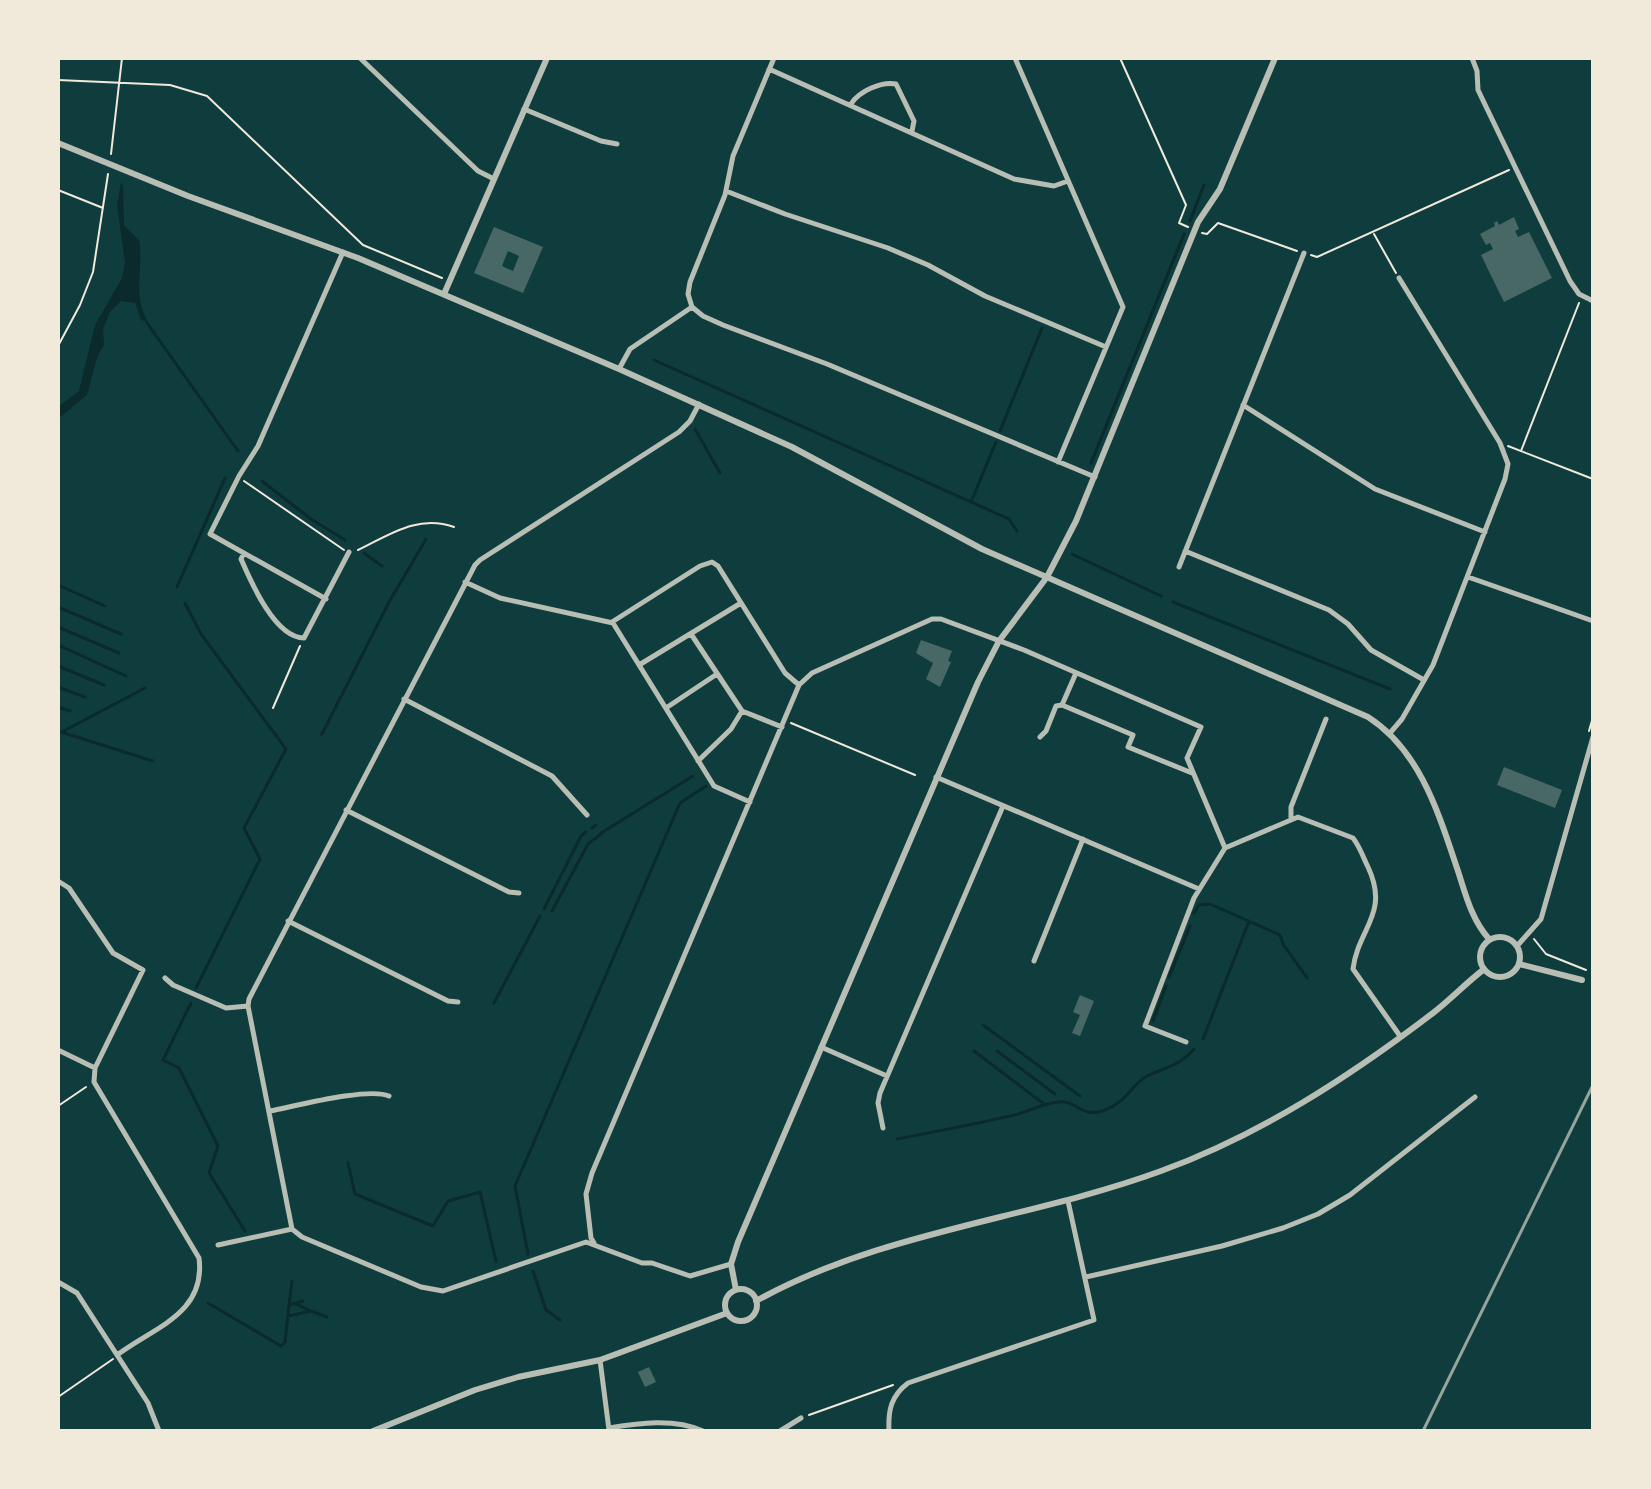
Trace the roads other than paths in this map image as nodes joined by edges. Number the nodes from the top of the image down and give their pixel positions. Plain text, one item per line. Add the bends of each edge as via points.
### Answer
1 (360, 58) edge
2 (547, 58) edge
3 (774, 58) edge
4 (1015, 58) edge
5 (1275, 58) edge
6 (1472, 58) edge
7 (769, 69) junction
8 (851, 104) junction
9 (524, 109) junction
10 (912, 131) junction
11 (58, 143) edge
12 (617, 144) dead end
13 (494, 179) junction
14 (1068, 181) junction
15 (726, 191) junction
16 (343, 252) junction
17 (1304, 253) road end
18 (1399, 278) road end
19 (444, 294) junction
20 (1593, 301) edge
21 (692, 307) junction
22 (1106, 347) junction
23 (619, 369) junction
24 (699, 404) junction
25 (1242, 405) junction
26 (1058, 462) junction
27 (1095, 477) junction
28 (1485, 532) junction
29 (1185, 551) junction
30 (349, 552) road end
31 (244, 553) junction
32 (1179, 567) dead end
33 (1047, 577) junction
34 (1468, 577) junction
35 (465, 582) junction
36 (326, 599) junction
37 (741, 603) junction
38 (1593, 621) edge
39 (612, 622) junction
40 (691, 634) junction
41 (999, 641) junction
42 (639, 665) junction
43 (1076, 673) junction
44 (717, 674) junction
45 (1424, 680) junction
46 (799, 685) junction
47 (404, 699) junction
48 (1062, 705) junction
49 (666, 708) junction
50 (742, 711) junction
51 (1326, 719) dead end
52 (783, 724) junction
53 (1390, 733) junction
54 (1040, 737) dead end
55 (1593, 737) edge
56 (698, 761) junction
57 (1192, 773) junction
58 (935, 777) junction
59 (750, 802) junction
60 (1003, 806) junction
61 (346, 810) junction
62 (587, 815) dead end
63 (1291, 818) junction
64 (1083, 839) junction
65 (1225, 848) junction
66 (58, 881) edge
67 (1199, 889) junction
68 (519, 893) dead end
69 (288, 921) junction
70 (1489, 939) junction
71 (1517, 946) junction
72 (1034, 961) dead end
73 (1519, 964) junction
74 (1483, 970) junction
75 (165, 978) dead end
76 (1582, 980) dead end
77 (458, 1002) dead end
78 (248, 1006) junction
79 (1400, 1036) junction
80 (1186, 1042) dead end
81 (820, 1047) junction
82 (58, 1050) edge
83 (95, 1068) junction
84 (887, 1076) junction
85 (389, 1096) dead end
86 (1475, 1097) dead end
87 (270, 1111) junction
88 (883, 1128) dead end
89 (1068, 1201) junction
90 (292, 1229) junction
91 (594, 1243) junction
92 (218, 1245) dead end
93 (731, 1264) junction
94 (1086, 1277) junction
95 (58, 1282) edge
96 (736, 1290) junction
97 (756, 1301) junction
98 (727, 1313) junction
99 (117, 1355) junction
100 (600, 1360) junction
101 (801, 1418) road end
102 (160, 1429) edge
103 (609, 1430) edge
104 (373, 1431) edge
105 (703, 1431) edge
106 (780, 1431) edge
107 (889, 1431) edge

1 - 13 street via 478,171
2 - 9 street
3 - 7 street
4 - 14 street
5 - 27 street via 1220,189 1194,230
6 - 20 street via 1478,90 1570,281
7 - 8 street
7 - 15 street via 733,156
8 - 10 street
8 - 10 street via 882,84 896,84 914,121
9 - 12 street
9 - 13 street
10 - 14 street via 1026,183 1054,186
11 - 16 street
13 - 19 street
14 - 22 street via 1123,307
15 - 21 street via 690,282
15 - 22 street via 888,248
16 - 19 street
16 - 31 street via 258,446 210,534
17 - 25 street
18 - 28 street via 1506,455 1507,472
19 - 23 street
21 - 23 street via 630,349
21 - 26 street via 723,325
22 - 26 street
23 - 24 street
24 - 33 street
24 - 35 street via 679,432 480,560
25 - 28 street via 1375,489
25 - 29 street
26 - 27 street
27 - 33 street
28 - 34 street
29 - 32 street
29 - 45 street via 1329,610 1371,650
30 - 36 street
31 - 36 street
31 - 36 street via 241,559 265,606 298,638 304,638
33 - 41 street
33 - 53 street via 1332,699
34 - 38 street
34 - 45 street
35 - 39 street via 500,598
35 - 47 street
37 - 39 street via 718,566 708,562
37 - 40 street
37 - 46 street via 785,673
39 - 42 street
40 - 42 street
40 - 44 street
41 - 43 street
41 - 46 street via 932,619 812,673
41 - 58 street
42 - 49 street
43 - 48 street
43 - 57 street via 1201,727 1187,758
44 - 49 street
44 - 50 street
45 - 53 street
46 - 52 street
47 - 61 street
47 - 62 street via 552,776
48 - 54 street via 1056,706
48 - 57 street via 1133,735 1128,747
49 - 56 street
50 - 52 street
50 - 56 street
51 - 63 street
52 - 59 street
53 - 70 street via 1433,800 1470,908
55 - 71 street via 1541,919
56 - 59 street via 714,786
57 - 65 street
58 - 60 street
58 - 81 street
59 - 91 street via 589,1182 586,1199
60 - 64 street
60 - 84 street
61 - 68 street
61 - 69 street
63 - 65 street
63 - 79 street via 1353,838 1374,879 1376,904 1353,969
64 - 67 street
64 - 72 street
65 - 67 street
66 - 83 street via 69,888 113,953 143,970
67 - 80 street via 1145,1026
69 - 77 street
69 - 78 street
70 - 71 street via 1501,936
70 - 74 street via 1480,950
71 - 73 street
73 - 74 street via 1506,977
73 - 76 street
74 - 79 street
75 - 78 street via 223,1007
78 - 87 street
79 - 89 street via 1255,1131 1168,1169
81 - 84 street
81 - 93 street
82 - 83 street
83 - 99 street via 94,1082 195,1246 200,1265 198,1288 185,1309
84 - 88 street via 878,1103
85 - 87 street via 365,1094
86 - 94 street via 1318,1214 1222,1246
87 - 90 street
89 - 94 street
89 - 97 street via 885,1247
90 - 91 street via 421,1287 443,1291
90 - 92 street
91 - 93 street via 686,1276
93 - 96 street
94 - 107 street via 1094,1320 908,1383 889,1408
95 - 99 street via 77,1293
96 - 97 street via 749,1291
96 - 98 street via 726,1300
97 - 98 street via 755,1313 746,1321
98 - 100 street
99 - 102 street
100 - 103 street
100 - 104 street via 495,1383
101 - 106 street
103 - 105 street via 664,1423

